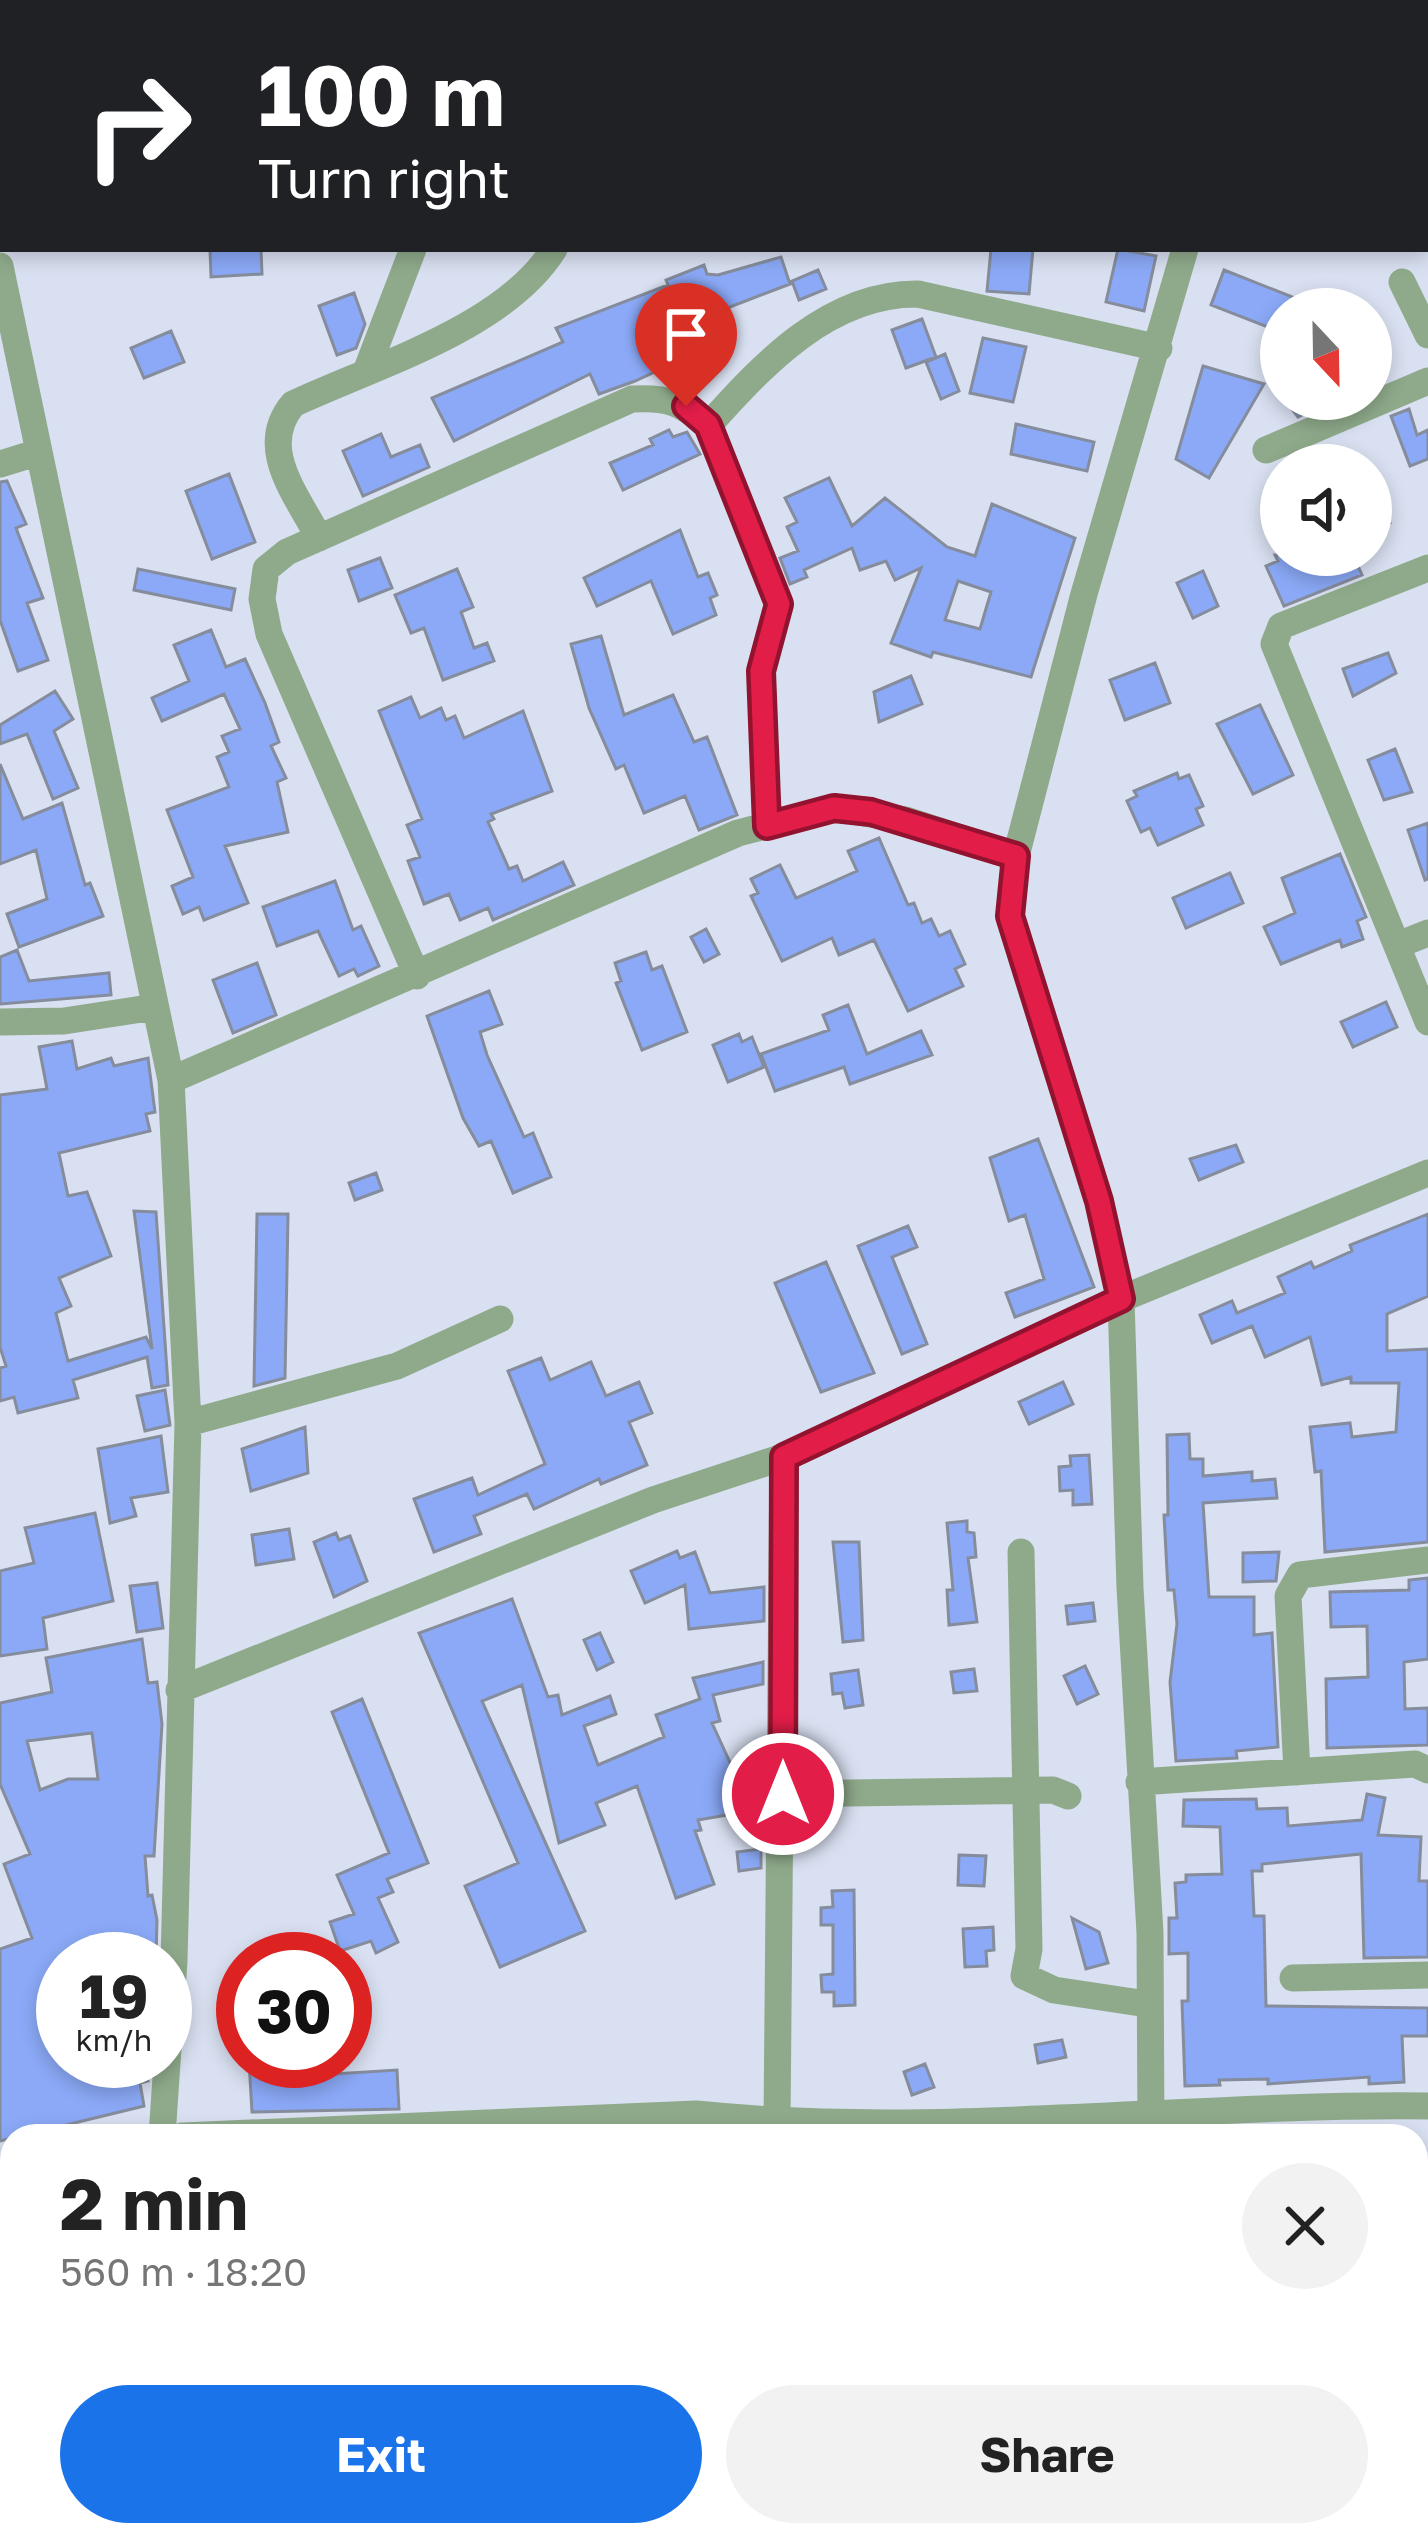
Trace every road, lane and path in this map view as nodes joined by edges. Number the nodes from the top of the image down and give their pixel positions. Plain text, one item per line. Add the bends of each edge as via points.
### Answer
1 (412, 252) edge
2 (552, 252) edge
3 (1184, 252) edge
4 (0, 266) edge
5 (1402, 282) dead end
6 (1428, 335) edge
7 (1159, 348) junction
8 (367, 369) junction
9 (1428, 380) edge
10 (708, 425) junction
11 (1280, 444) edge
12 (36, 453) junction
13 (0, 464) edge
14 (319, 538) junction
15 (1428, 568) edge
16 (767, 826) junction
17 (1016, 856) junction
18 (1428, 933) edge
19 (1398, 945) junction
20 (416, 976) junction
21 (155, 1007) junction
22 (0, 1022) edge
23 (1428, 1022) edge
24 (171, 1080) junction
25 (1428, 1173) edge
26 (1121, 1299) junction
27 (500, 1318) dead end
28 (188, 1424) junction
29 (784, 1457) junction
30 (1021, 1552) dead end
31 (1428, 1560) edge
32 (179, 1690) junction
33 (1428, 1769) edge
34 (1297, 1772) junction
35 (1139, 1782) junction
36 (1023, 1792) junction
37 (783, 1794) junction
38 (1068, 1796) dead end
39 (1428, 1975) edge
40 (1293, 1978) dead end
41 (1147, 2004) junction
42 (1428, 2106) edge
43 (1226, 2113) junction
44 (777, 2122) junction
45 (1150, 2123) edge
46 (163, 2124) edge
47 (701, 2124) edge
48 (1239, 2124) edge

1 - 8 street
2 - 8 street via 521,289 471,325
3 - 7 street
4 - 12 street
5 - 6 street
7 - 10 street via 889,294 812,327
7 - 17 street
8 - 14 street via 293,404 276,431 275,452
9 - 11 street
10 - 14 street via 666,397 632,399
10 - 16 street via 779,604 761,671
12 - 13 street
12 - 21 street
14 - 20 street via 266,569 269,634
15 - 19 street via 1281,626 1274,644
16 - 17 street via 834,808 871,812
16 - 20 street
17 - 26 street via 1010,916 1099,1201
18 - 19 street
19 - 23 street
20 - 24 street
21 - 22 street
21 - 24 street
24 - 28 street
25 - 26 street
26 - 29 street
26 - 35 street
27 - 28 street via 397,1366
28 - 32 street
29 - 32 street via 652,1500
29 - 37 street
30 - 36 street
31 - 34 street via 1300,1575 1288,1596
32 - 46 street
33 - 34 street
34 - 35 street
35 - 41 street
36 - 37 street
36 - 38 street
36 - 41 street via 1024,1976 1054,1990
37 - 44 street
39 - 40 street
41 - 45 street
42 - 43 street
43 - 45 street
43 - 48 street
44 - 45 street
44 - 47 street

